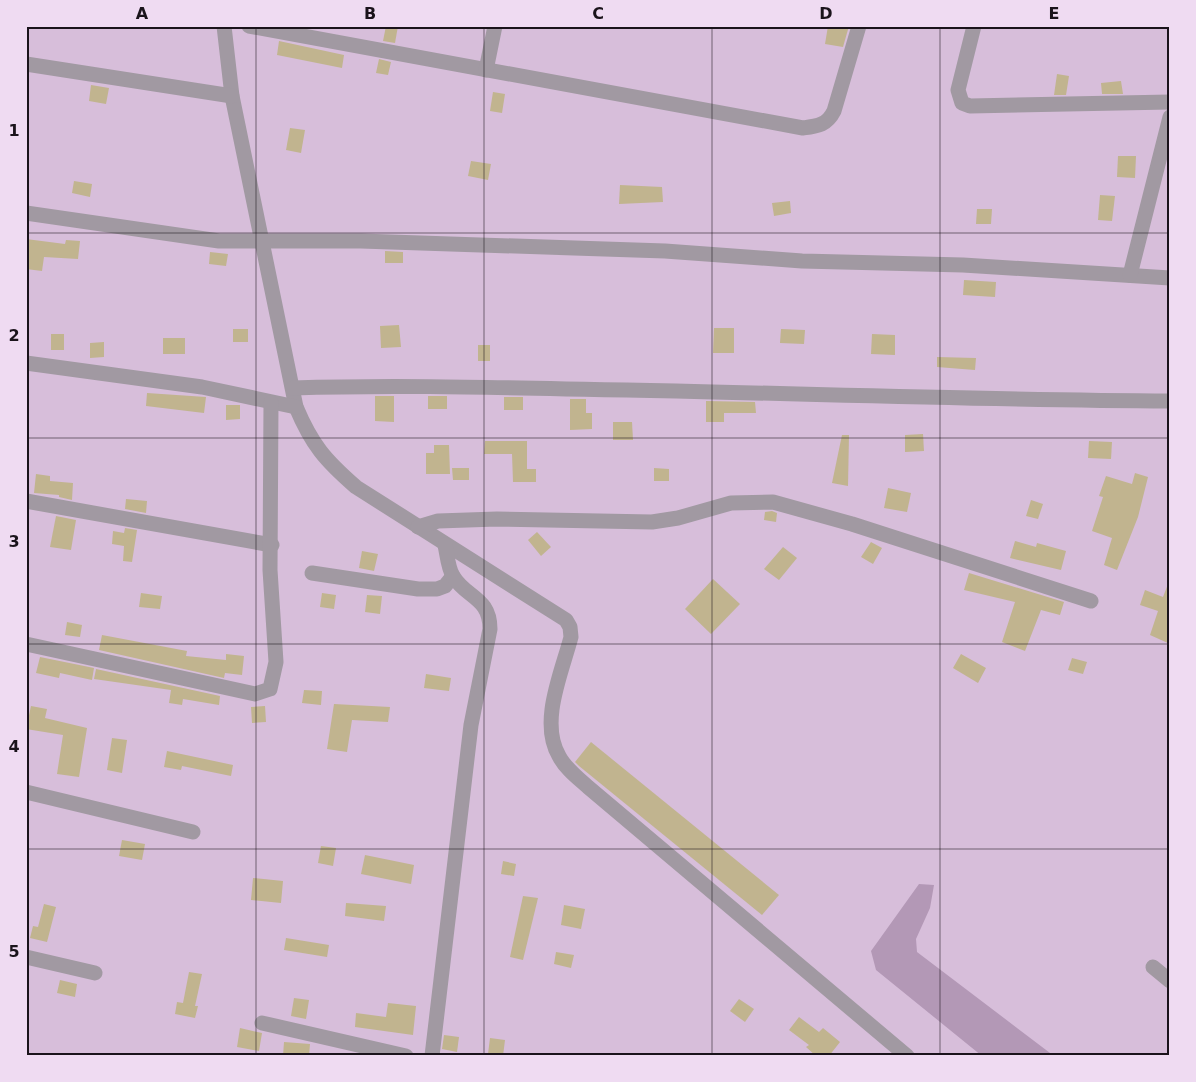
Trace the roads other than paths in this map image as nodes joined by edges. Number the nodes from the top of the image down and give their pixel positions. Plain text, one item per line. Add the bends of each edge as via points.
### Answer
1 (224, 26) edge
2 (249, 26) edge
3 (495, 26) edge
4 (859, 26) edge
5 (974, 26) edge
6 (26, 64) edge
7 (486, 70) junction
8 (232, 96) junction
9 (1170, 102) edge
10 (1170, 116) edge
11 (26, 213) edge
12 (262, 242) junction
13 (1130, 275) junction
14 (1170, 278) edge
15 (26, 363) edge
16 (293, 388) junction
17 (1170, 401) edge
18 (272, 403) junction
19 (296, 407) junction
20 (26, 502) edge
21 (418, 528) junction
22 (445, 545) junction
23 (272, 546) junction
24 (312, 573) dead end
25 (453, 576) junction
26 (1091, 601) dead end
27 (26, 644) edge
28 (26, 792) edge
29 (193, 832) dead end
30 (26, 957) edge
31 (1153, 967) dead end
32 (95, 973) dead end
33 (1170, 981) edge
34 (262, 1023) dead end
35 (900, 1054) edge
36 (406, 1056) edge
37 (432, 1056) edge

1 - 8 street
2 - 7 street
3 - 7 street
4 - 7 street via 829,121 803,128
5 - 9 street via 958,90 962,103 970,106
6 - 8 street
8 - 12 street
10 - 13 street
11 - 12 street via 219,241
12 - 13 street via 361,241 666,251 802,261 963,265
12 - 16 street
13 - 14 street
15 - 18 street via 202,387
16 - 17 street via 381,386
16 - 19 street
18 - 19 street
18 - 23 street
19 - 21 street via 306,431 327,462 356,487
20 - 23 street
21 - 22 street
21 - 26 street via 438,521 497,519 652,522 731,503 773,502
22 - 25 street
22 - 35 street via 533,598 566,620 570,627 571,637 552,709 552,744 560,759 588,787
23 - 27 street via 270,570 276,662 270,689 255,694
24 - 25 street via 418,589 446,586
25 - 37 street via 486,610 490,629 471,725
28 - 29 street
30 - 32 street
31 - 33 street
34 - 36 street

